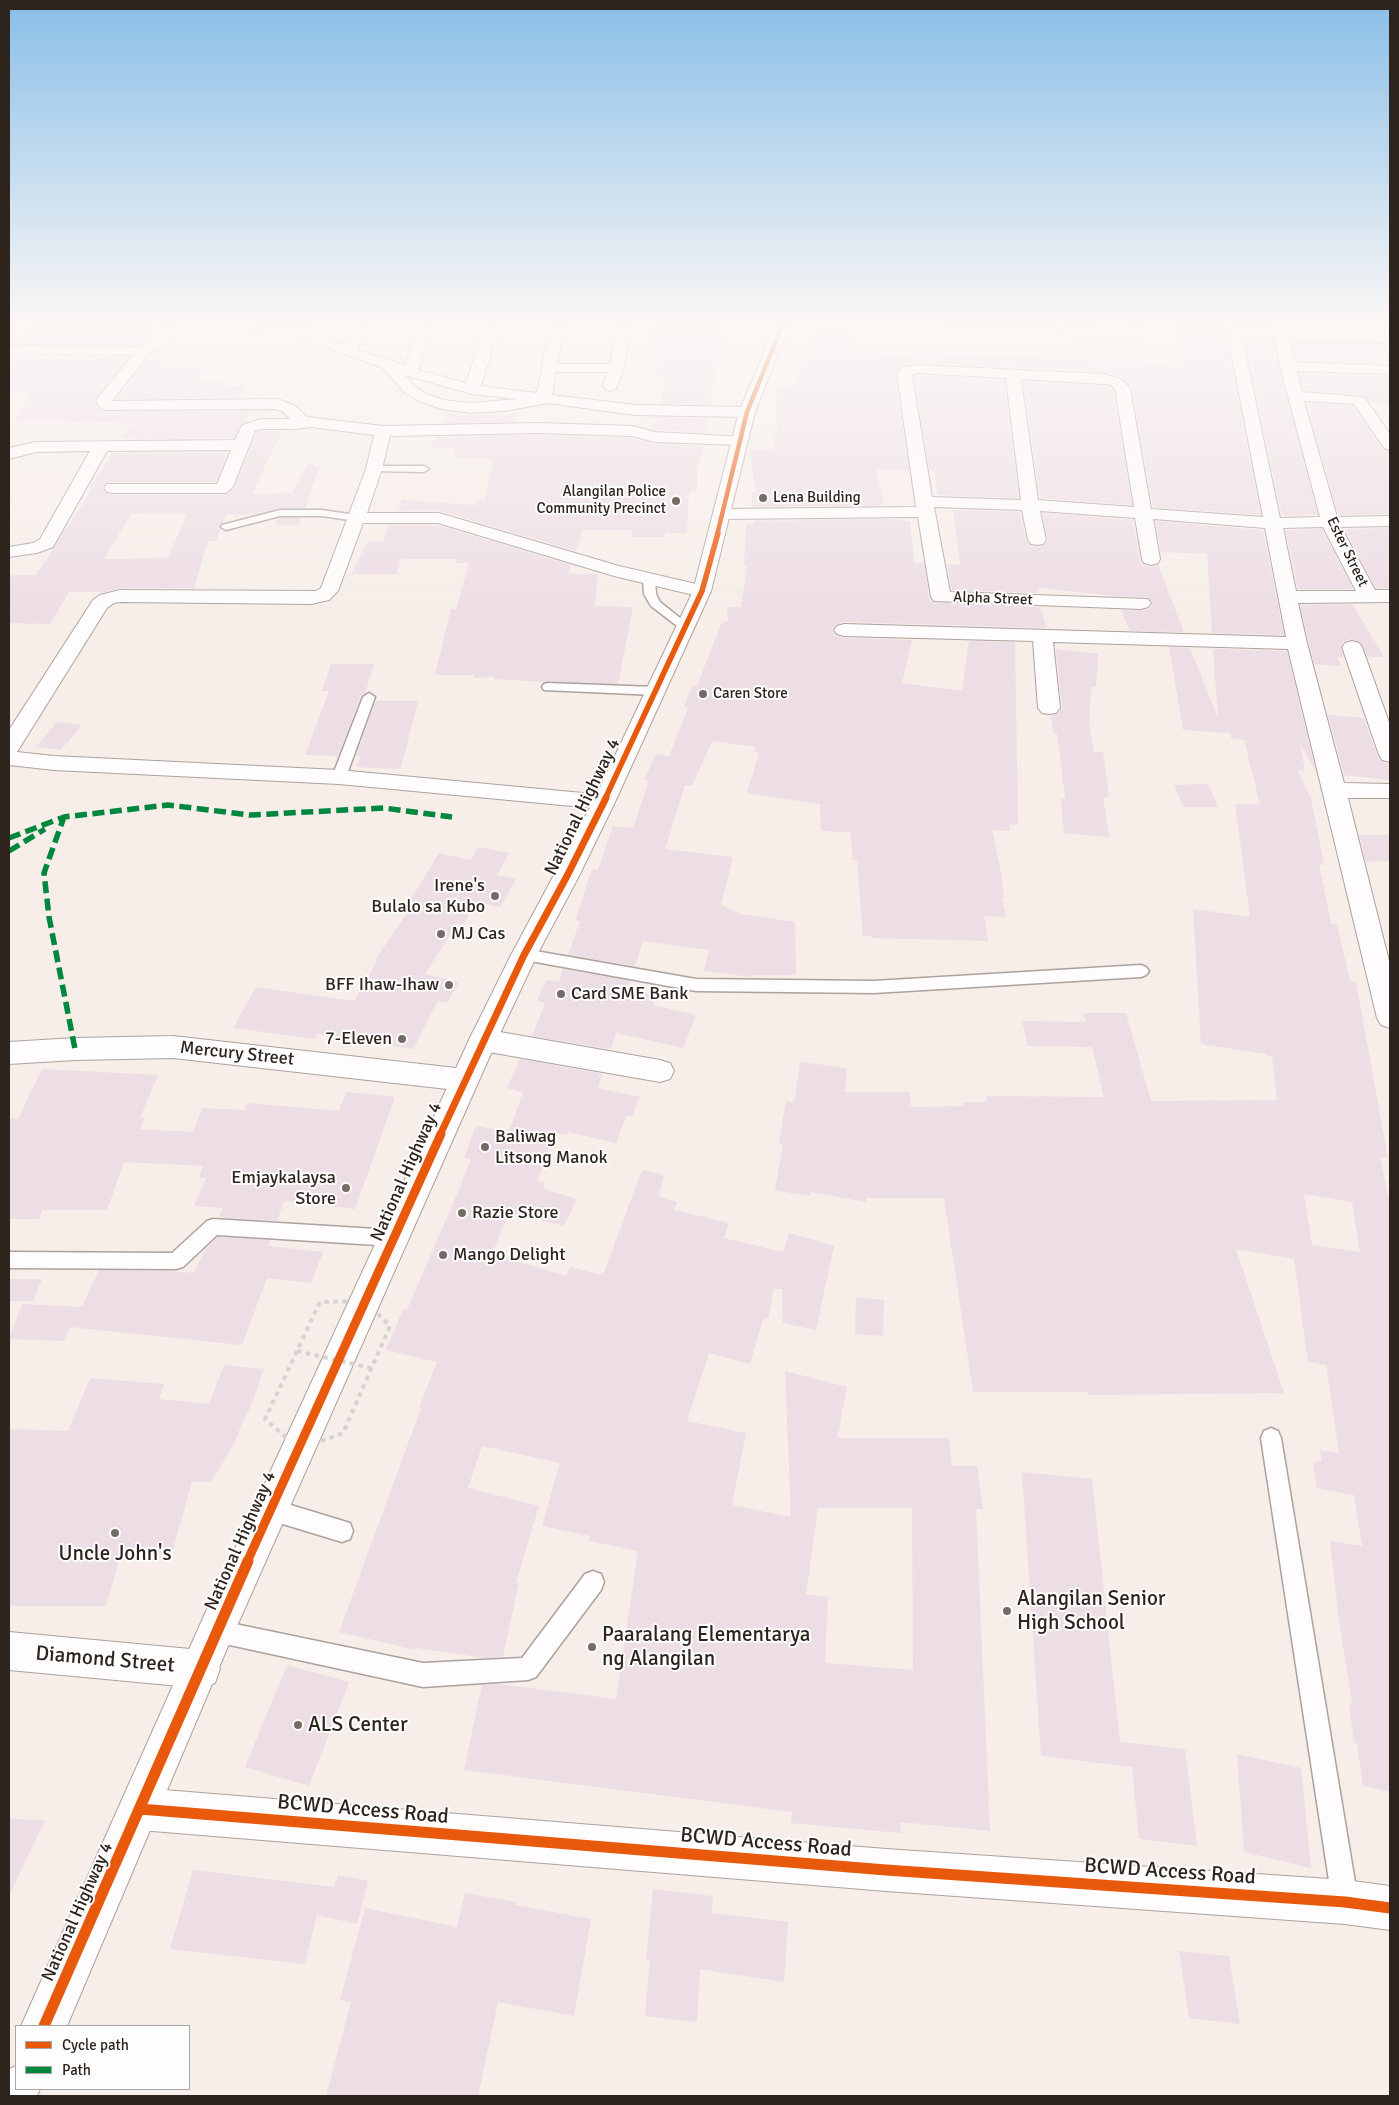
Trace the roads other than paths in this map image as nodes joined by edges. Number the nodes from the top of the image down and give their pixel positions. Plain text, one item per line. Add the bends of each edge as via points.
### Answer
1 (287, 424) edge
2 (328, 424) edge
3 (743, 424) edge
4 (911, 424) edge
5 (1020, 424) edge
6 (1128, 424) edge
7 (1253, 424) edge
8 (1302, 424) edge
9 (1376, 424) edge
10 (383, 431) junction
11 (738, 440) junction
12 (240, 445) junction
13 (1390, 445) edge
14 (101, 447) junction
15 (9, 454) edge
16 (374, 469) junction
17 (424, 469) dead end
18 (113, 488) dead end
19 (1030, 505) junction
20 (924, 507) junction
21 (1142, 512) junction
22 (722, 514) junction
23 (356, 518) junction
24 (1390, 521) edge
25 (1274, 523) junction
26 (1330, 523) junction
27 (226, 527) dead end
28 (1037, 540) dead end
29 (9, 552) edge
30 (1151, 559) dead end
31 (650, 580) junction
32 (702, 591) junction
33 (1368, 596) junction
34 (1390, 596) edge
35 (1287, 597) junction
36 (1140, 603) dead end
37 (685, 627) junction
38 (844, 630) dead end
39 (1043, 636) junction
40 (1297, 643) junction
41 (1352, 647) dead end
42 (548, 686) dead end
43 (655, 691) junction
44 (369, 697) dead end
45 (1049, 708) dead end
46 (9, 747) edge
47 (1390, 756) edge
48 (9, 758) edge
49 (340, 777) junction
50 (1335, 790) junction
51 (1390, 791) edge
52 (604, 802) junction
53 (524, 955) junction
54 (1141, 971) dead end
55 (1390, 1018) edge
56 (483, 1040) junction
57 (9, 1053) edge
58 (660, 1071) dead end
59 (465, 1080) junction
60 (393, 1238) junction
61 (9, 1260) edge
62 (1271, 1438) dead end
63 (271, 1510) junction
64 (342, 1531) dead end
65 (593, 1582) dead end
66 (216, 1631) junction
67 (9, 1651) edge
68 (201, 1669) junction
69 (140, 1809) junction
70 (1345, 1902) junction
71 (1390, 1908) edge
72 (44, 2025) edge

1 - 12 street via 256,425 246,431
2 - 10 street
3 - 11 street, National Highway 4
4 - 20 street
5 - 19 street
6 - 21 street
7 - 25 street
8 - 26 street, Ester Street
9 - 13 street
10 - 11 street via 537,428 633,431 654,437
10 - 16 street
11 - 22 street, National Highway 4
12 - 14 street
12 - 18 street via 224,487 220,489
14 - 15 street via 36,447
14 - 29 street via 47,543 37,548
16 - 17 lane
16 - 23 street
19 - 20 street
19 - 21 street
19 - 28 street
20 - 22 street
20 - 36 street, Alpha Street via 941,597
21 - 25 street
21 - 30 street
22 - 32 street, National Highway 4
23 - 27 lane via 280,512
23 - 31 street via 439,518
23 - 46 street via 329,591 322,596 120,596 107,599 100,604
24 - 26 street
25 - 26 street
25 - 35 street
26 - 33 street, Ester Street
31 - 32 street
31 - 37 lane via 650,594 655,604
32 - 37 street, National Highway 4
33 - 34 street
33 - 35 street
35 - 40 street
37 - 43 street, National Highway 4
38 - 39 street
39 - 40 street
39 - 45 street
40 - 50 street
41 - 47 street
42 - 43 lane
43 - 52 street, National Highway 4
44 - 49 lane
48 - 49 street
49 - 52 street
50 - 51 street
50 - 55 street
52 - 53 street, National Highway 4
53 - 54 lane via 696,985 874,987
53 - 56 street, National Highway 4
56 - 58 street
56 - 59 street, National Highway 4
57 - 59 street, Mercury Street via 173,1047
59 - 60 street, National Highway 4
60 - 61 lane via 213,1227 176,1261
60 - 63 street, National Highway 4
62 - 70 lane
63 - 64 lane
63 - 66 street, National Highway 4
65 - 66 lane via 528,1669 423,1675
66 - 68 street, National Highway 4
67 - 68 street, Diamond Street
68 - 69 street, National Highway 4
69 - 70 street, BCWD Access Road via 876,1869
69 - 72 street, National Highway 4
70 - 71 street, BCWD Access Road

